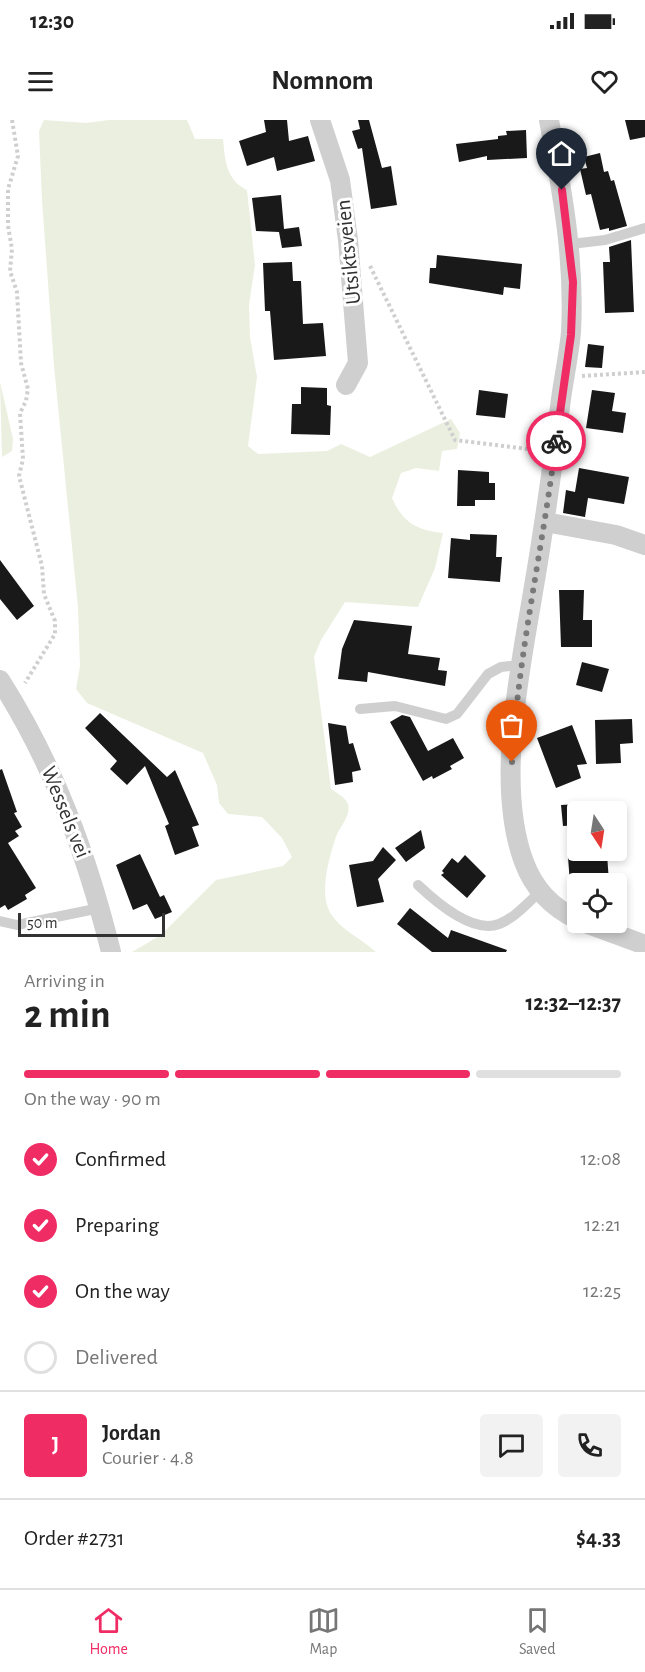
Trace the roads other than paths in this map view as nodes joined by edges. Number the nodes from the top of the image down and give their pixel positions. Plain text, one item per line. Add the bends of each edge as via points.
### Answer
1 (320, 120) edge
2 (549, 120) edge
3 (645, 228) edge
4 (571, 244) junction
5 (346, 385) dead end
6 (545, 522) junction
7 (645, 545) edge
8 (521, 665) junction
9 (5, 688) edge
10 (360, 709) dead end
11 (418, 885) dead end
12 (540, 892) junction
13 (100, 908) junction
14 (567, 914) edge
15 (0, 921) edge
16 (608, 933) edge
17 (638, 946) edge
18 (111, 952) edge

1 - 5 street, Utsiktsveien via 339,180 348,240 358,363
2 - 4 street
3 - 4 lane via 605,240
4 - 6 street via 571,335
6 - 7 street via 616,535
6 - 8 street
8 - 10 lane via 501,667 488,674 457,714 446,719 395,706
8 - 12 street via 512,809 523,860
9 - 13 street, Wessels vei via 45,759 70,817
11 - 12 lane via 449,912 490,925 510,918
12 - 14 street
13 - 15 lane via 17,925
13 - 18 street, Wessels vei
16 - 17 street

